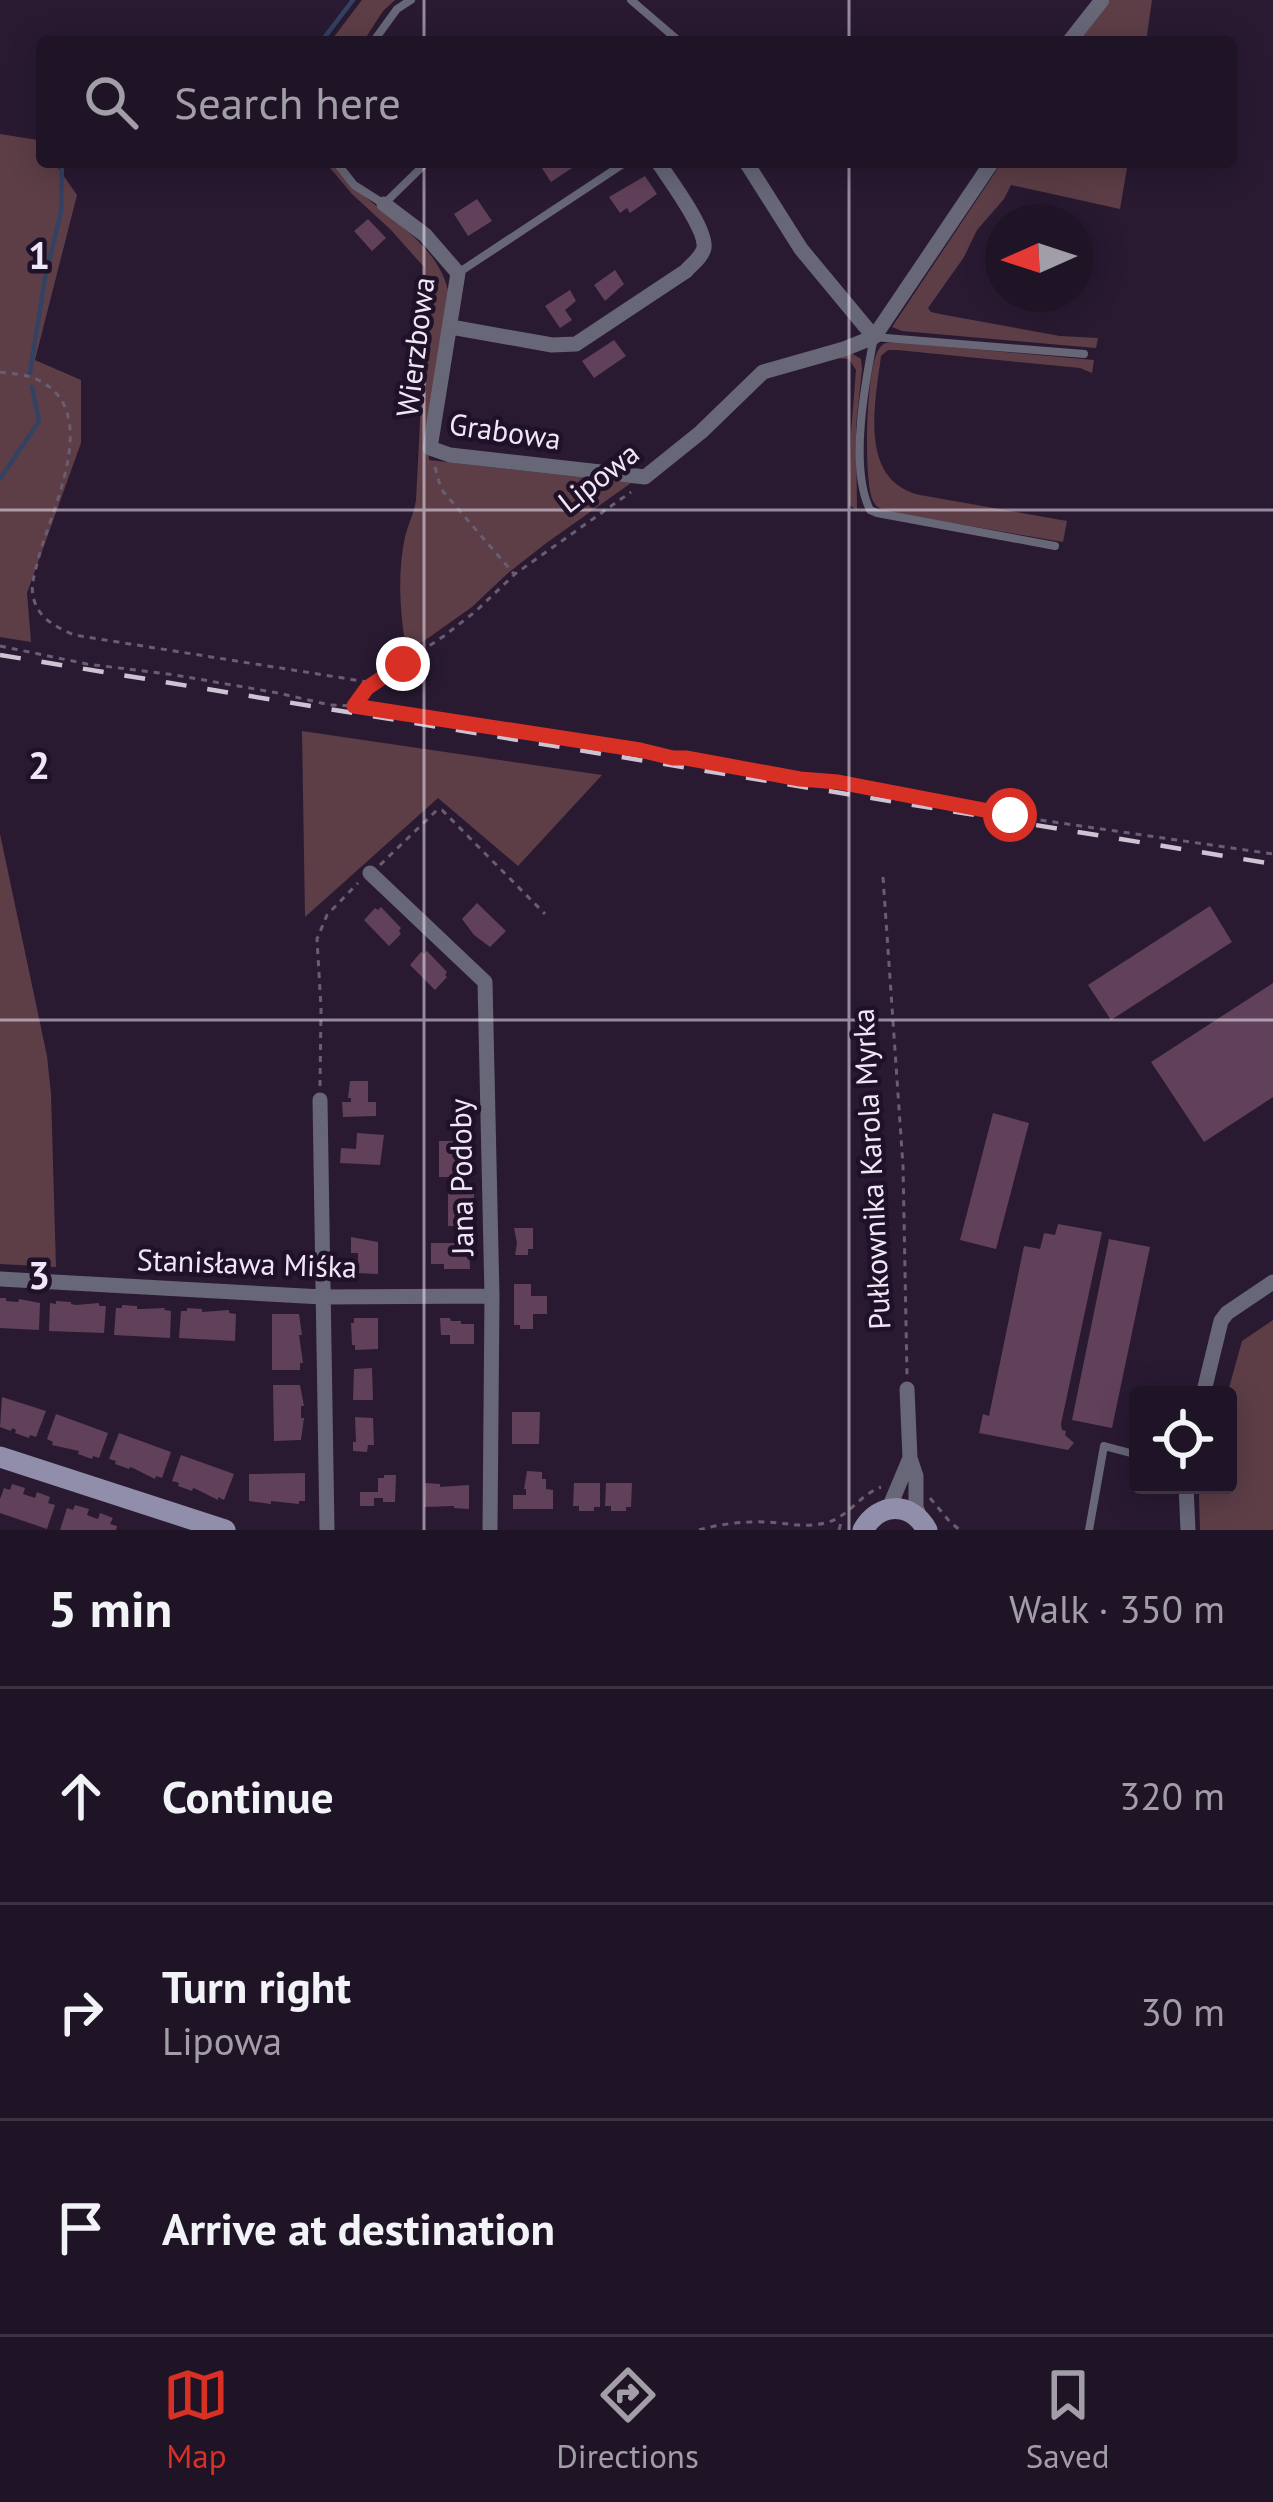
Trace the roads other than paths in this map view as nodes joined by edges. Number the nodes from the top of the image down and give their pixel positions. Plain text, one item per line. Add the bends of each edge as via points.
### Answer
1 (411, 0) edge
2 (631, 0) edge
3 (1102, 0) edge
4 (377, 36) edge
5 (673, 36) edge
6 (1075, 36) edge
7 (341, 168) edge
8 (422, 168) edge
9 (617, 168) edge
10 (662, 168) edge
11 (750, 168) edge
12 (988, 168) edge
13 (384, 205) junction
14 (458, 273) junction
15 (451, 328) junction
16 (874, 337) junction
17 (1084, 354) dead end
18 (430, 448) joint
19 (645, 477) joint
20 (1055, 546) dead end
21 (370, 873) road end
22 (320, 1100) road end
23 (0, 1279) edge
24 (1273, 1282) edge
25 (492, 1296) junction
26 (322, 1297) junction
27 (1205, 1386) edge
28 (907, 1389) road end
29 (1129, 1453) edge
30 (0, 1457) edge
31 (908, 1488) junction
32 (1186, 1494) edge
33 (890, 1508) junction
34 (857, 1526) edge
35 (926, 1526) edge
36 (225, 1530) edge
37 (327, 1530) edge
38 (490, 1530) edge
39 (1089, 1530) edge
40 (1188, 1530) edge

1 - 4 lane
2 - 5 lane
3 - 6 street
7 - 13 lane, Wierzbowa
8 - 13 lane
9 - 14 lane
10 - 15 street via 702,232 704,248 686,271 576,344
11 - 16 street via 801,249
12 - 16 street
13 - 14 street, Wierzbowa
14 - 15 street, Wierzbowa
15 - 18 street, Wierzbowa
16 - 17 lane
16 - 19 street, Lipowa via 764,372
16 - 20 lane via 860,442 870,510
18 - 19 street, Grabowa
21 - 25 street, Jana Podoby via 485,982
22 - 26 street
23 - 26 street, Stanisława Miśka
24 - 27 street via 1221,1321
25 - 26 street, Stanisława Miśka
25 - 38 street, Jana Podoby
26 - 37 street
28 - 31 street via 916,1476
29 - 39 lane via 1103,1446
30 - 36 street
31 - 33 street
31 - 35 street
32 - 40 street
33 - 34 street
33 - 35 street

